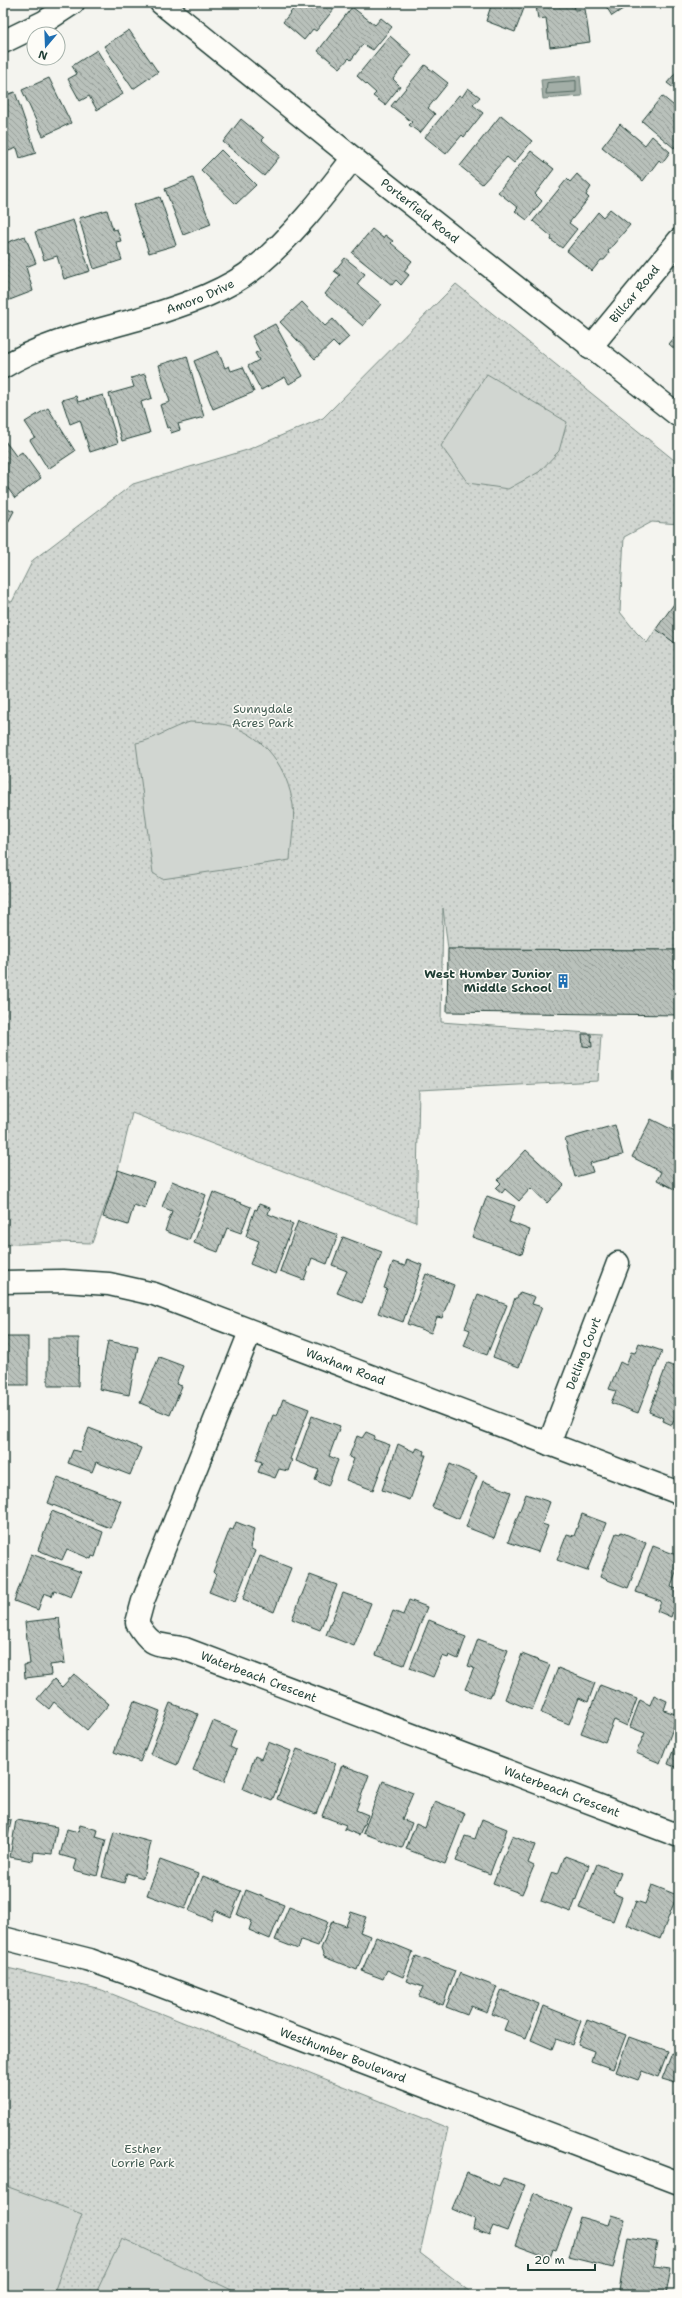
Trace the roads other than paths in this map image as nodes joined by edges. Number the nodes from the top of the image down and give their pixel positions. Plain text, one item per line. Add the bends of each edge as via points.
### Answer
1 (73, 3) edge
2 (161, 3) edge
3 (3, 42) edge
4 (353, 158) junction
5 (679, 240) edge
6 (590, 348) junction
7 (3, 367) edge
8 (679, 416) edge
9 (618, 1263) dead end
10 (3, 1282) edge
11 (250, 1332) junction
12 (549, 1444) junction
13 (679, 1493) edge
14 (679, 1836) edge
15 (3, 1938) edge
16 (679, 2183) edge

1 - 3 street via 44,22
2 - 4 street, Porterfield Road
4 - 6 street, Porterfield Road
4 - 7 street, Amoro Drive via 289,237 255,268 218,291 156,314 52,345
5 - 6 street, Billcar Road
6 - 8 street, Porterfield Road
9 - 12 street, Detling Court
10 - 11 street, Waxham Road via 63,1281 109,1284 154,1294
11 - 12 street, Waxham Road
11 - 14 street, Waterbeach Crescent via 141,1607 137,1623 144,1635 156,1645 185,1649
12 - 13 street, Waxham Road
15 - 16 street, Westhumber Boulevard via 90,1960

